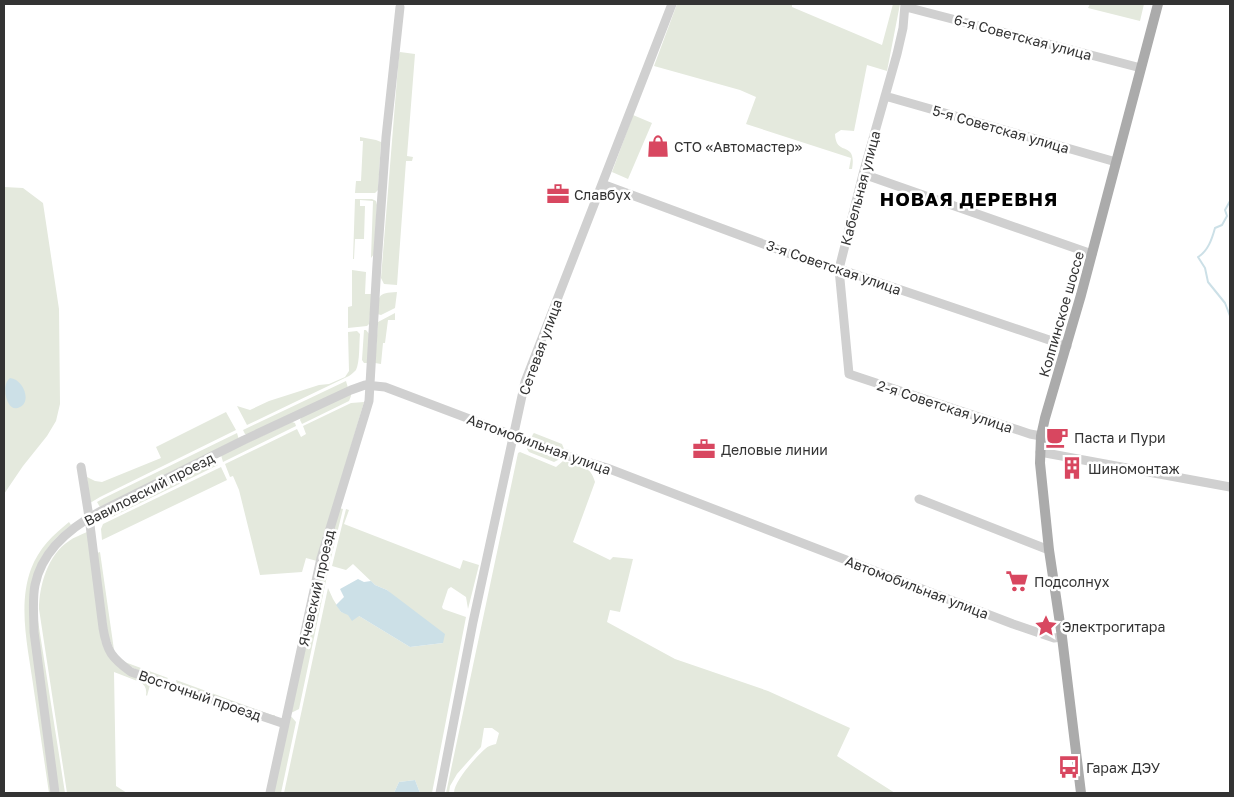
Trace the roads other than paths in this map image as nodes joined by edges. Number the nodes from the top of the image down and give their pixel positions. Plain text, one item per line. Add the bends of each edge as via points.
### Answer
1 (672, 4) edge
2 (1158, 4) edge
3 (906, 5) edge
4 (400, 7) dead end
5 (1141, 68) junction
6 (885, 96) junction
7 (1116, 162) junction
8 (863, 174) junction
9 (602, 184) junction
10 (1092, 254) junction
11 (839, 269) junction
12 (1067, 346) junction
13 (849, 374) joint
14 (370, 386) junction
15 (514, 435) junction
16 (1041, 436) junction
17 (1040, 452) junction
18 (81, 467) dead end
19 (1230, 486) edge
20 (919, 500) dead end
21 (89, 517) junction
22 (1049, 550) junction
23 (1062, 637) junction
24 (285, 724) junction
25 (55, 793) edge
26 (270, 793) edge
27 (440, 793) edge
28 (1081, 793) edge

1 - 9 street, Сетевая улица
2 - 5 main road, Колпинское шоссе
3 - 5 street, 6-я Советская улица
3 - 6 street, Кабельная улица
4 - 14 street via 386,137
5 - 7 main road, Колпинское шоссе
6 - 7 street, 5-я Советская улица
6 - 8 street, Кабельная улица
7 - 10 main road, Колпинское шоссе
8 - 10 street
8 - 11 street, Кабельная улица
9 - 11 street, 3-я Советская улица via 812,262
9 - 15 street, Сетевая улица via 528,373
10 - 12 main road, Колпинское шоссе
11 - 12 street, 3-я Советская улица
11 - 13 street, Кабельная улица
12 - 16 main road, Колпинское шоссе
13 - 16 street, 2-я Советская улица
14 - 15 street, Автомобильная улица via 385,387
14 - 21 street, Вавиловский проезд via 351,390
14 - 24 street, Ячевский проезд via 369,401 321,558
15 - 23 street, Автомобильная улица via 1012,624 1054,638
15 - 27 street, Сетевая улица
16 - 17 main road, Колпинское шоссе
17 - 19 street
17 - 22 main road, Колпинское шоссе
18 - 21 street, Восточный проезд
20 - 22 street
21 - 24 street, Восточный проезд via 105,640 114,657 131,672
21 - 25 street, Вавиловский проезд via 52,548 39,572 34,598 34,632
22 - 23 main road, Колпинское шоссе
23 - 28 main road, Колпинское шоссе
24 - 26 street, Ячевский проезд

